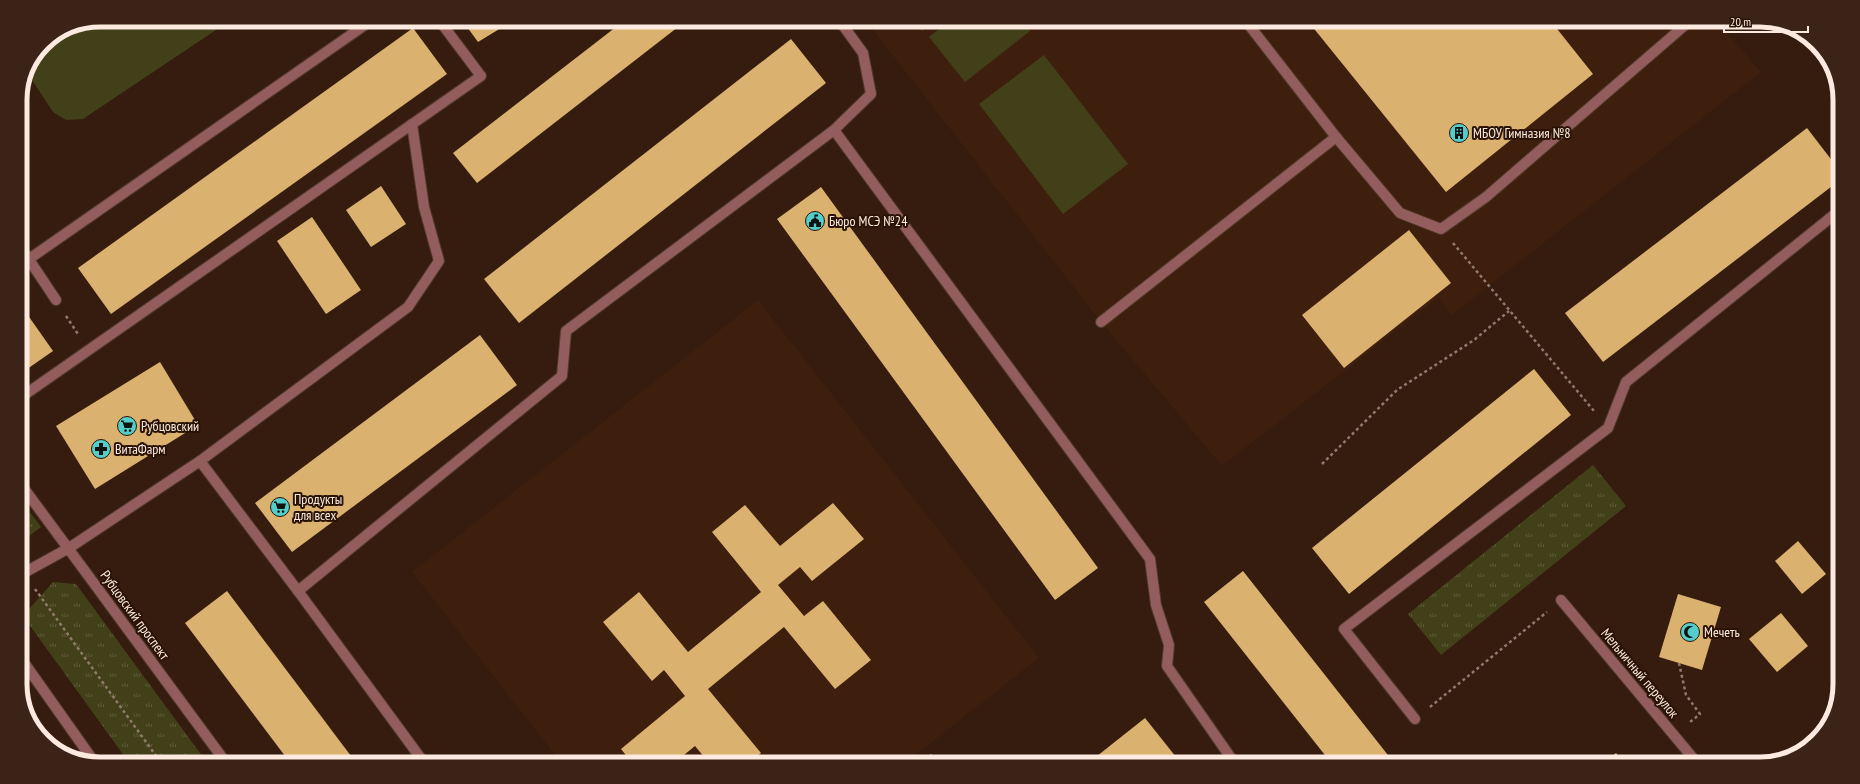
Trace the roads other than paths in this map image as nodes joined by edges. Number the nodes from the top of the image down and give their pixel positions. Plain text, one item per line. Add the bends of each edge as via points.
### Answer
1 (362, 27) edge
2 (444, 27) edge
3 (844, 27) edge
4 (1250, 27) edge
5 (1683, 27) edge
6 (412, 124) junction
7 (834, 130) junction
8 (1336, 137) junction
9 (1833, 216) edge
10 (27, 257) edge
11 (29, 260) junction
12 (56, 300) road end
13 (1101, 322) dead end
14 (27, 393) edge
15 (200, 461) junction
16 (27, 492) edge
17 (69, 548) junction
18 (27, 571) edge
19 (298, 591) junction
20 (1561, 600) road end
21 (27, 667) edge
22 (1416, 719) road end
23 (90, 756) edge
24 (222, 757) edge
25 (420, 757) edge
26 (1230, 757) edge
27 (1692, 757) edge

1 - 11 street
2 - 6 street via 481,76
3 - 7 street via 863,53 871,94
4 - 8 street
5 - 8 street via 1486,197 1441,229 1400,213
6 - 14 street
6 - 15 street via 424,207 438,261 408,307
7 - 19 street via 566,331 562,376
7 - 26 street via 1150,559 1156,606 1169,645 1167,666
8 - 13 street
9 - 22 street via 1626,382 1608,428 1344,629
10 - 11 street
11 - 12 street
15 - 17 street
15 - 19 street
16 - 17 street, Рубцовский проспект
17 - 18 street
17 - 24 street, Рубцовский проспект
19 - 25 street
20 - 27 street, Мельничный переулок
21 - 23 street

